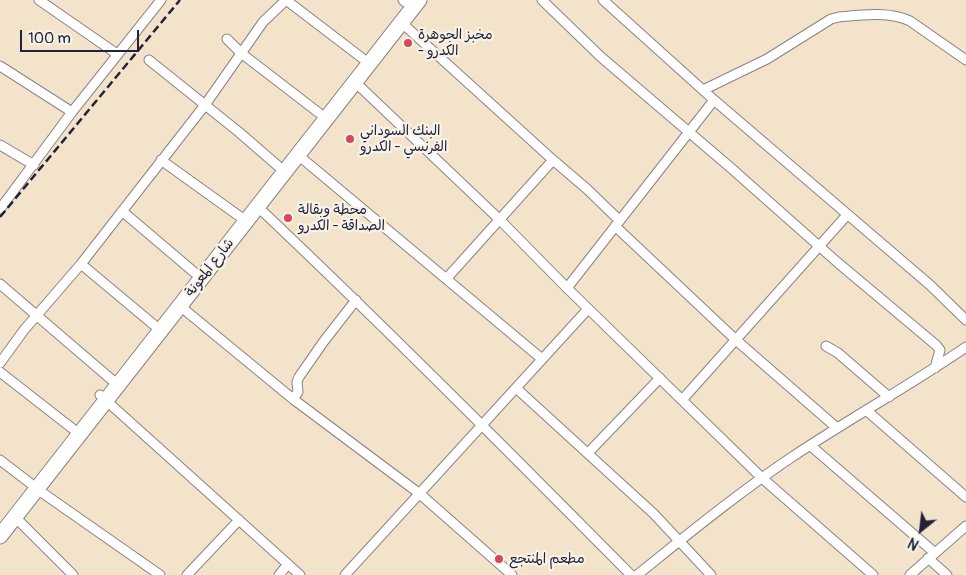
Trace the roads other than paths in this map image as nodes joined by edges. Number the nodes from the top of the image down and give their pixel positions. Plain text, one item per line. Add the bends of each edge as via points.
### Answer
1 (38, 0) edge
2 (161, 0) edge
3 (286, 0) edge
4 (409, 0) edge
5 (542, 0) edge
6 (603, 0) edge
7 (402, 23) junction
8 (227, 39) dead end
9 (241, 53) junction
10 (118, 54) junction
11 (362, 58) junction
12 (149, 60) dead end
13 (966, 60) edge
14 (0, 66) edge
15 (355, 82) junction
16 (703, 90) junction
17 (714, 100) junction
18 (205, 105) junction
19 (72, 112) junction
20 (319, 113) junction
21 (689, 132) junction
22 (0, 144) edge
23 (298, 155) junction
24 (161, 160) junction
25 (553, 160) junction
26 (34, 165) junction
27 (278, 166) junction
28 (258, 207) junction
29 (0, 209) edge
30 (122, 211) junction
31 (847, 215) junction
32 (239, 216) junction
33 (500, 220) junction
34 (617, 223) junction
35 (820, 246) junction
36 (219, 249) junction
37 (81, 264) junction
38 (195, 273) junction
39 (446, 278) junction
40 (0, 284) edge
41 (567, 288) junction
42 (356, 300) junction
43 (180, 306) junction
44 (588, 309) junction
45 (37, 316) junction
46 (966, 320) edge
47 (154, 325) junction
48 (736, 340) junction
49 (826, 346) dead end
50 (966, 347) edge
51 (542, 359) junction
52 (0, 363) edge
53 (935, 368) junction
54 (0, 372) edge
55 (660, 378) junction
56 (112, 380) junction
57 (516, 388) junction
58 (889, 397) junction
59 (102, 398) junction
60 (293, 399) junction
61 (682, 400) junction
62 (866, 410) junction
63 (483, 425) junction
64 (837, 428) junction
65 (73, 429) junction
66 (810, 446) junction
67 (588, 453) junction
68 (0, 460) edge
69 (762, 478) junction
70 (34, 486) junction
71 (420, 494) junction
72 (966, 497) edge
73 (14, 517) junction
74 (239, 520) junction
75 (0, 523) edge
76 (964, 530) edge
77 (0, 536) edge
78 (678, 542) junction
79 (932, 556) junction
80 (288, 564) junction
81 (73, 575) edge
82 (160, 575) edge
83 (187, 575) edge
84 (279, 575) edge
85 (300, 575) edge
86 (345, 575) edge
87 (512, 575) edge
88 (631, 575) edge
89 (636, 575) edge
90 (711, 575) edge
91 (873, 575) edge
92 (910, 575) edge
93 (947, 575) edge

1 - 10 street
2 - 10 street
3 - 9 street via 263,22
3 - 11 street
4 - 7 highway, شارع المعونة
4 - 11 highway, شارع المعونة
5 - 21 street via 601,57
6 - 16 street
7 - 15 highway, شارع المعونة
7 - 25 street
8 - 9 street
9 - 18 street
9 - 20 street
10 - 19 street
11 - 20 highway, شارع المعونة
12 - 18 street
13 - 16 street via 900,16 838,17 768,59
14 - 19 street
15 - 23 highway, شارع المعونة
15 - 33 street
16 - 17 street
17 - 21 street
17 - 31 street
18 - 24 street
18 - 27 street
19 - 26 street
20 - 27 highway, شارع المعونة
21 - 34 street
21 - 35 street
22 - 26 street
23 - 28 highway, شارع المعونة
23 - 39 street
24 - 30 street
24 - 32 street
25 - 33 street
25 - 34 street via 587,189
26 - 29 street
27 - 32 highway, شارع المعونة
28 - 36 highway, شارع المعونة
28 - 42 street
30 - 37 street
30 - 38 street
31 - 35 street
31 - 46 street
32 - 36 highway, شارع المعونة
33 - 39 street
33 - 41 street
34 - 41 street
34 - 48 street
35 - 48 street
35 - 53 street via 936,345 940,350
36 - 38 highway, شارع المعونة
36 - 43 highway, شارع المعونة
37 - 45 street
37 - 47 street
38 - 47 highway, شارع المعونة
39 - 51 street
40 - 45 street
41 - 44 street
42 - 60 street via 299,377 298,392
42 - 63 street
43 - 59 highway, شارع المعونة
43 - 60 street
44 - 51 street
44 - 55 street
45 - 52 street
45 - 56 street
47 - 56 highway, شارع المعونة
48 - 61 street
48 - 64 street
49 - 58 street
50 - 53 street
51 - 57 street
53 - 58 street
54 - 65 street
55 - 61 street
55 - 67 street
56 - 59 highway, شارع المعونة
57 - 63 street
57 - 67 street
58 - 62 street
59 - 65 highway, شارع المعونة
59 - 70 highway, شارع المعونة
59 - 74 street
60 - 71 street
61 - 69 street
62 - 64 street
62 - 72 street
63 - 71 street
63 - 88 street
64 - 66 street
65 - 70 highway, شارع المعونة
66 - 69 street
66 - 79 street
67 - 78 street via 654,514
68 - 70 street
69 - 78 street
69 - 91 street
70 - 73 highway, شارع المعونة
70 - 75 highway, شارع المعونة
70 - 82 street
71 - 86 street
71 - 87 street
73 - 77 highway, شارع المعونة
73 - 81 street
74 - 80 street
74 - 83 street
76 - 79 street
78 - 89 street
78 - 90 street
79 - 92 street
79 - 93 street
80 - 84 street
80 - 85 street

